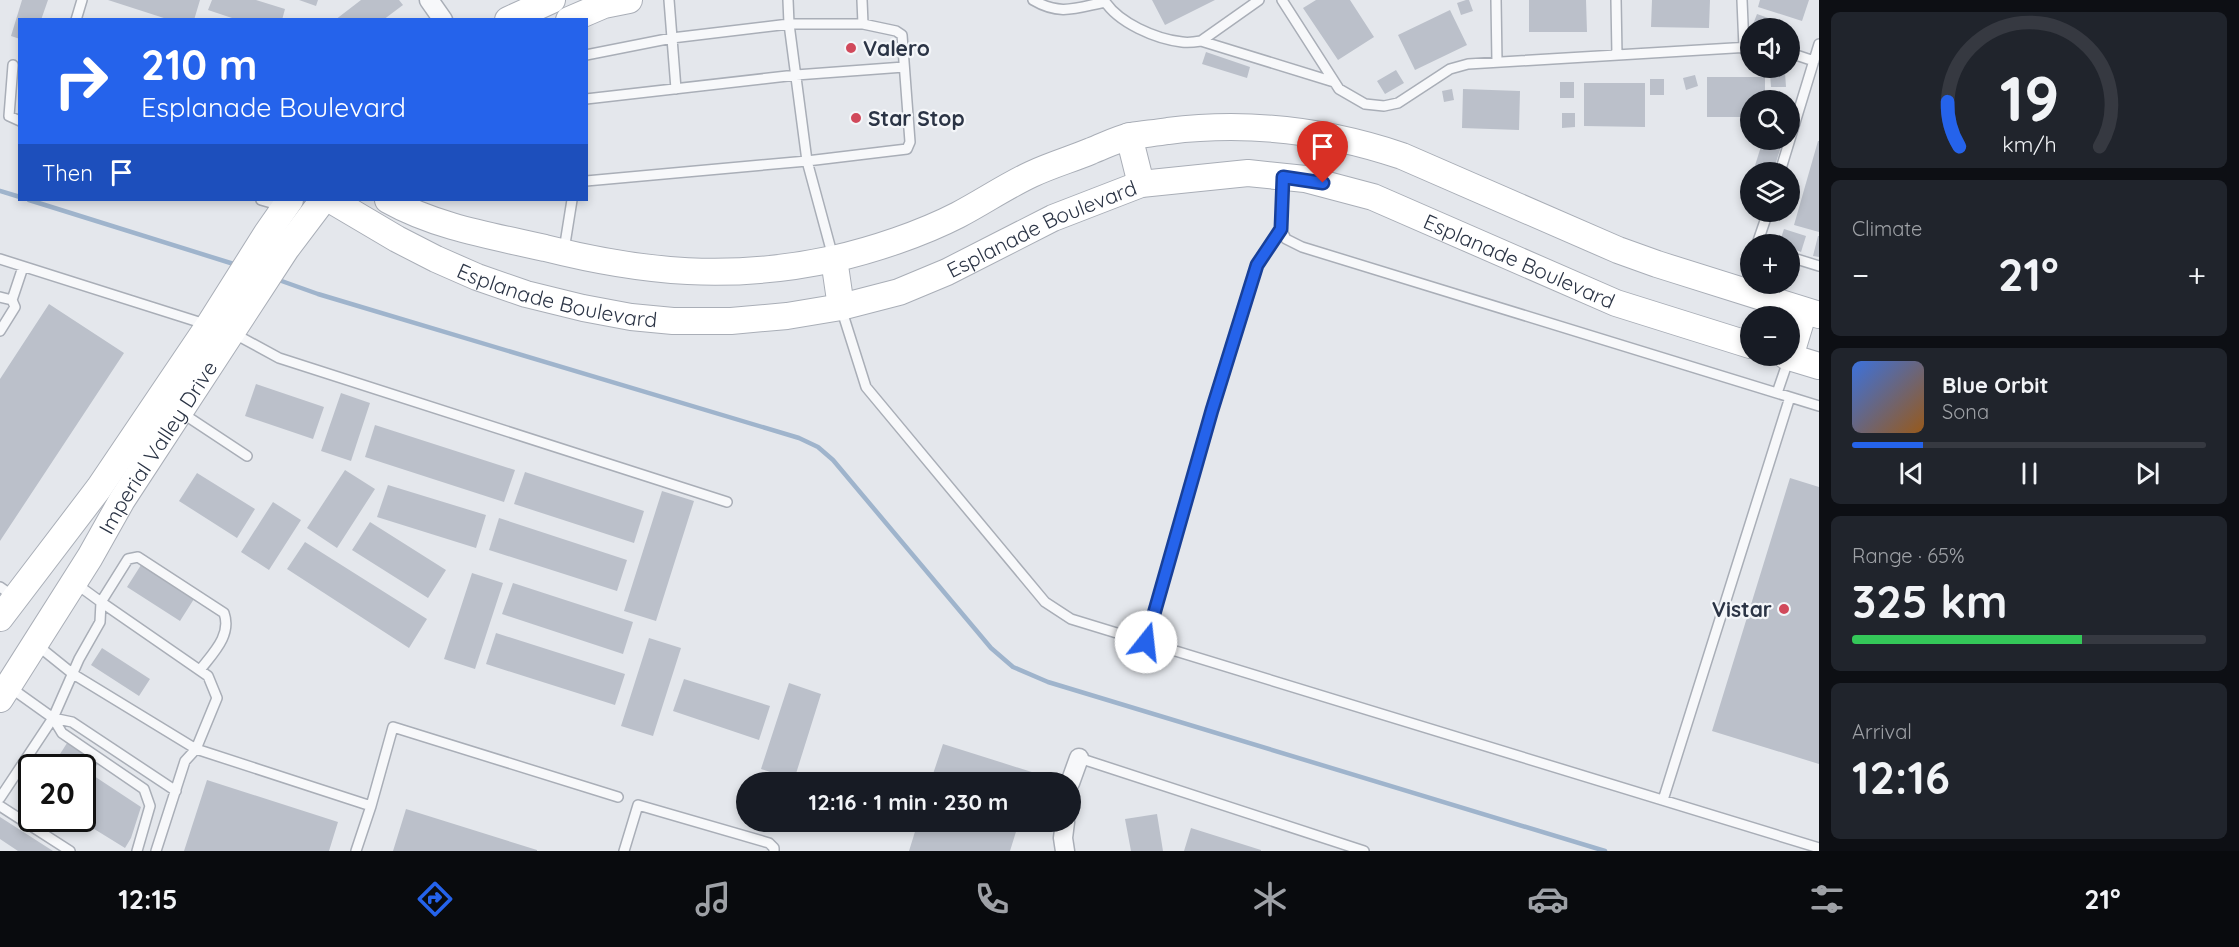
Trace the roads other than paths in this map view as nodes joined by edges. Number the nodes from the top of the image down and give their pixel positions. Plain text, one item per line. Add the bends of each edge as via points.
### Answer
1 (82, 0) edge
2 (429, 0) edge
3 (552, 0) edge
4 (629, 0) edge
5 (669, 0) edge
6 (788, 0) edge
7 (862, 0) edge
8 (1033, 0) edge
9 (1259, 0) edge
10 (1282, 0) edge
11 (1496, 0) edge
12 (1616, 0) edge
13 (1742, 0) edge
14 (1105, 1) edge
15 (593, 4) edge
16 (77, 18) edge
17 (442, 18) edge
18 (512, 18) edge
19 (572, 18) edge
20 (1744, 18) edge
21 (789, 24) junction
22 (863, 24) junction
23 (672, 38) junction
24 (1201, 41) junction
25 (1819, 44) edge
26 (1740, 48) edge
27 (588, 55) edge
28 (1617, 55) junction
29 (1800, 56) edge
30 (1814, 61) junction
31 (1497, 62) junction
32 (13, 65) dead end
33 (904, 67) junction
34 (796, 75) junction
35 (1808, 78) junction
36 (1819, 81) edge
37 (1334, 82) junction
38 (676, 89) junction
39 (588, 99) edge
40 (18, 120) edge
41 (1129, 136) junction
42 (807, 162) junction
43 (1782, 162) edge
44 (1283, 177) junction
45 (588, 181) edge
46 (1141, 184) junction
47 (322, 201) edge
48 (333, 201) edge
49 (390, 201) edge
50 (572, 201) edge
51 (279, 202) edge
52 (1281, 229) junction
53 (564, 253) junction
54 (0, 259) edge
55 (834, 259) junction
56 (1800, 260) edge
57 (1819, 266) edge
58 (23, 267) junction
59 (0, 297) edge
60 (12, 300) junction
61 (841, 308) junction
62 (1811, 313) edge
63 (220, 329) junction
64 (0, 331) edge
65 (1800, 334) edge
66 (1740, 342) edge
67 (1800, 360) edge
68 (1785, 366) edge
69 (1819, 366) edge
70 (1778, 393) junction
71 (1790, 397) junction
72 (1819, 406) edge
73 (180, 412) junction
74 (247, 456) dead end
75 (726, 502) dead end
76 (44, 559) junction
77 (74, 582) junction
78 (8, 592) edge
79 (101, 602) junction
80 (0, 618) edge
81 (1146, 642) junction
82 (35, 644) junction
83 (200, 670) junction
84 (73, 674) junction
85 (4, 692) edge
86 (53, 718) junction
87 (196, 749) junction
88 (1078, 758) joint
89 (1074, 772) edge
90 (176, 791) junction
91 (618, 797) dead end
92 (0, 798) edge
93 (1663, 800) junction
94 (0, 806) edge
95 (371, 806) junction
96 (1064, 832) edge
97 (1819, 848) edge
98 (70, 851) edge
99 (137, 851) edge
100 (156, 851) edge
101 (356, 851) edge
102 (624, 851) edge
103 (774, 851) edge
104 (1065, 851) edge
105 (1364, 851) edge

1 - 16 lane
2 - 17 street
3 - 18 street
4 - 15 street
5 - 23 lane
6 - 21 lane
7 - 22 lane
8 - 14 lane via 1058,11
9 - 24 lane
10 - 37 lane
11 - 31 lane
12 - 28 lane
13 - 20 lane
14 - 24 lane via 1116,15 1134,27 1182,43
15 - 19 street
21 - 22 lane
21 - 23 lane
21 - 34 lane
22 - 33 lane via 900,32
23 - 27 lane
23 - 38 lane
24 - 37 lane
25 - 30 lane
26 - 28 lane
28 - 31 lane
29 - 30 lane
30 - 35 lane
31 - 37 lane via 1450,69 1398,103 1384,106 1365,104
32 - 40 lane via 9,116
33 - 34 lane
33 - 42 lane via 910,142 907,149
34 - 38 lane
34 - 42 lane
35 - 36 lane
35 - 43 lane
38 - 39 lane
41 - 46 street
41 - 55 street, Esplanade Boulevard via 1032,174 956,217
41 - 62 street, Esplanade Boulevard via 1245,126 1324,134 1365,144 1402,156 1618,250
42 - 45 lane
42 - 55 lane
44 - 46 street, Esplanade Boulevard via 1248,173
44 - 52 lane
44 - 66 street, Esplanade Boulevard via 1373,197 1616,303
46 - 61 street, Esplanade Boulevard via 1053,218 958,267 899,292
47 - 63 street, Imperial Valley Drive via 250,304
48 - 61 street, Esplanade Boulevard via 397,239 477,277 583,308 673,321 731,321
49 - 53 street, Esplanade Boulevard via 450,226
50 - 53 lane
51 - 63 street, Imperial Valley Drive via 267,232 225,297
52 - 70 lane via 1286,239 1302,247
52 - 81 lane via 1257,265
53 - 55 street, Esplanade Boulevard via 626,266 723,273 771,270
54 - 58 lane
55 - 61 street
56 - 57 lane
58 - 60 lane
58 - 63 lane
59 - 60 lane
60 - 64 lane via 15,307
61 - 81 lane via 866,387 1045,602 1071,619
62 - 65 street
63 - 73 street, Imperial Valley Drive
63 - 75 lane via 279,358
63 - 76 street, Imperial Valley Drive
67 - 69 street
68 - 70 lane
70 - 71 lane
71 - 72 lane
71 - 93 lane
73 - 74 lane
73 - 77 street, Imperial Valley Drive
76 - 77 street
76 - 78 street, Imperial Valley Drive
77 - 79 lane
77 - 82 street, Imperial Valley Drive
78 - 80 street, Imperial Valley Drive
79 - 83 lane
79 - 83 lane via 128,559 138,557 205,599 224,613 228,623 226,633
79 - 84 lane via 100,622
81 - 93 lane
82 - 84 lane
82 - 85 street, Imperial Valley Drive
83 - 87 lane via 208,675 217,698
84 - 86 lane
84 - 87 lane
85 - 86 lane
86 - 90 lane via 72,722
86 - 92 lane
86 - 99 lane via 62,733 144,789 150,806
87 - 90 lane via 185,761
87 - 95 lane
88 - 89 street
88 - 105 lane
90 - 100 lane
91 - 95 lane via 393,727
93 - 97 lane
94 - 98 lane
95 - 101 lane
96 - 104 street
102 - 103 lane via 638,805 770,843

